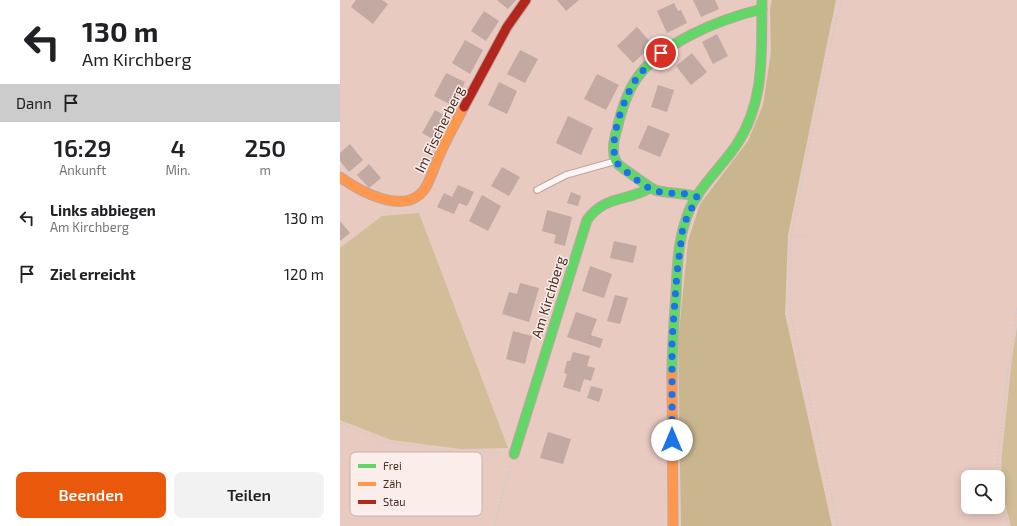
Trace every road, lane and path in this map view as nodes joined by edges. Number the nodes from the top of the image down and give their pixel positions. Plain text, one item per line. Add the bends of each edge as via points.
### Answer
1 (526, 0) edge
2 (842, 0) edge
3 (762, 4) edge
4 (616, 161) junction
5 (340, 177) edge
6 (650, 188) junction
7 (537, 190) dead end
8 (697, 197) junction
9 (806, 236) dead end
10 (791, 237) junction
11 (1017, 308) edge
12 (340, 423) edge
13 (454, 452) edge
14 (482, 453) edge
15 (514, 454) junction
16 (997, 470) edge
17 (1005, 514) edge
18 (494, 526) edge
19 (672, 526) edge
20 (838, 526) edge
21 (1009, 526) edge

1 - 5 street, Im Fischerberg via 513,17 475,86 421,194 403,201 381,199 363,192
2 - 10 path via 824,73
3 - 4 street via 661,53 646,67 632,85 624,103 616,129
3 - 8 street via 760,78 750,122 736,146
4 - 6 street
4 - 7 lane via 566,175
6 - 8 street via 660,192 686,193
6 - 15 street, Am Kirchberg via 638,195 603,203 587,220
8 - 19 street via 683,226 677,273 673,333
9 - 10 path
10 - 20 path via 790,312
11 - 16 path
12 - 13 path via 386,442
14 - 15 path
15 - 18 path
17 - 21 path

